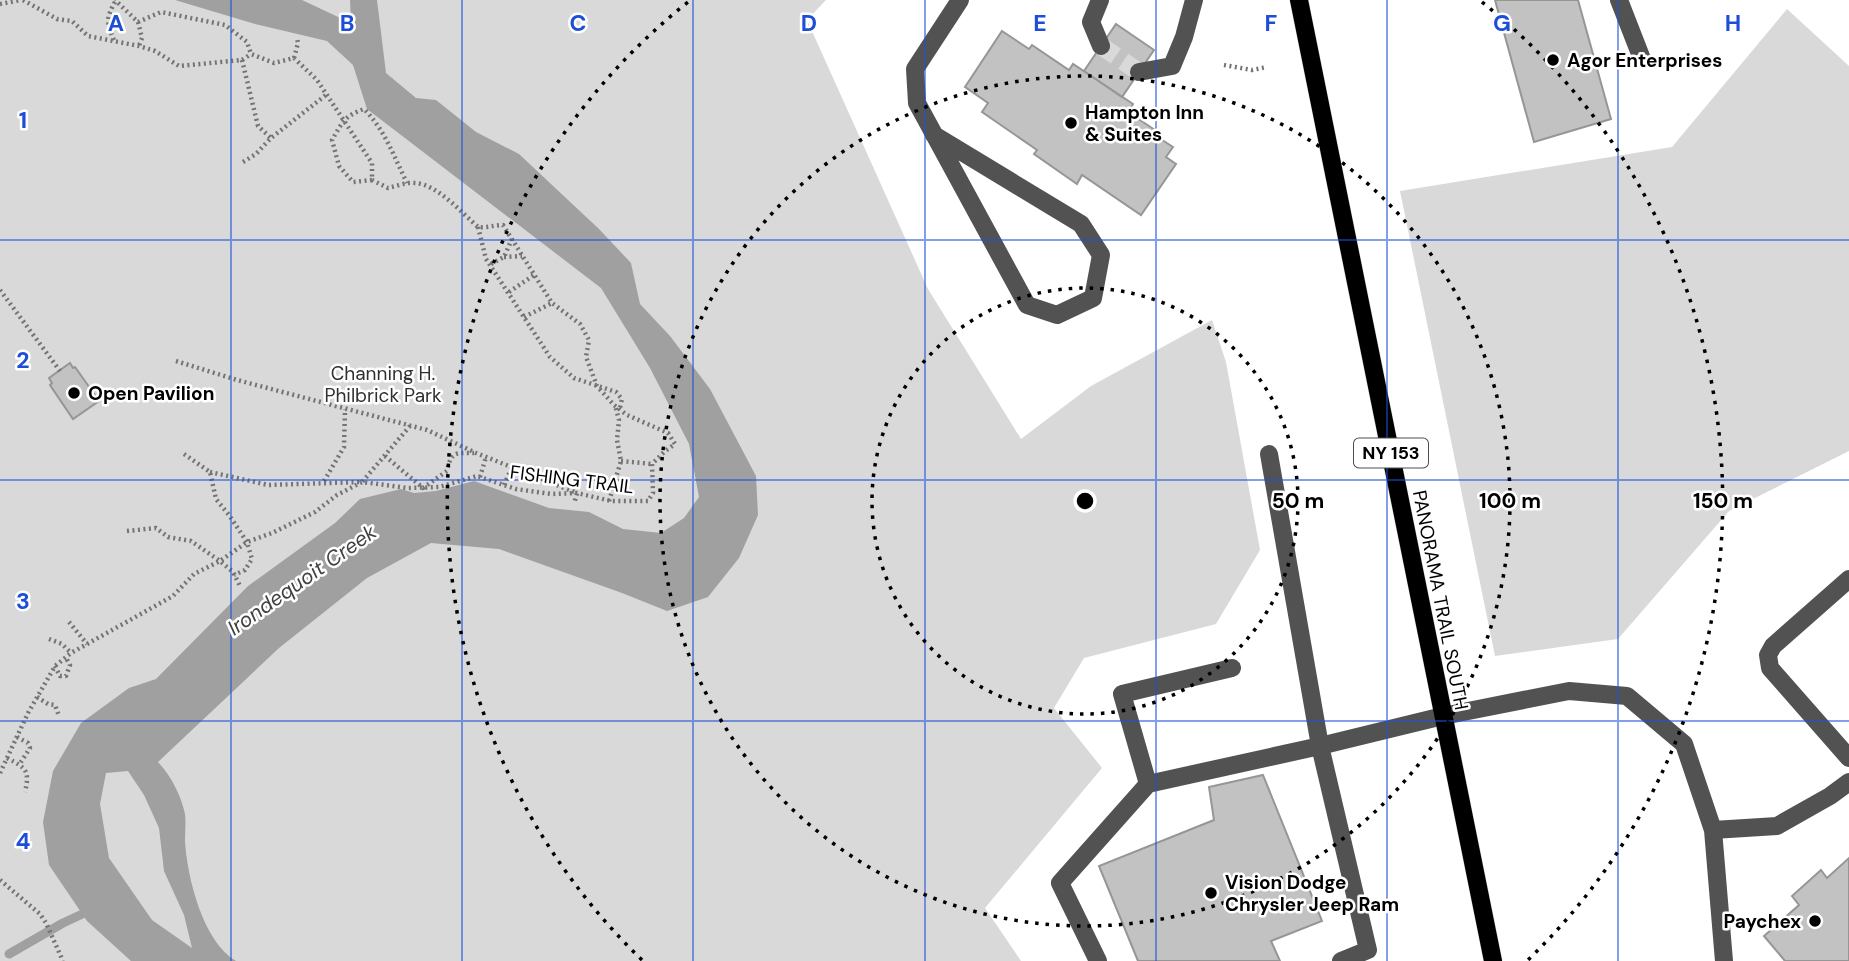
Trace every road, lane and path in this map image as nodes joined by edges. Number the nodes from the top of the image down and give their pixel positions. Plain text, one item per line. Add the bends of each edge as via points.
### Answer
1 (22, 0) edge
2 (116, 0) edge
3 (960, 0) edge
4 (1100, 0) edge
5 (1194, 0) edge
6 (1299, 0) edge
7 (1619, 0) edge
8 (0, 4) edge
9 (138, 22) junction
10 (297, 38) dead end
11 (114, 40) junction
12 (139, 46) junction
13 (1101, 46) tunnel mouth
14 (251, 54) junction
15 (294, 58) junction
16 (1642, 59) dead end
17 (243, 60) junction
18 (1224, 65) dead end
19 (1267, 67) dead end
20 (1139, 72) dead end
21 (326, 95) junction
22 (344, 121) junction
23 (934, 135) junction
24 (271, 138) junction
25 (243, 162) dead end
26 (372, 180) junction
27 (407, 183) junction
28 (478, 227) junction
29 (512, 239) junction
30 (523, 256) junction
31 (504, 257) junction
32 (491, 264) junction
33 (534, 275) junction
34 (0, 289) edge
35 (509, 292) junction
36 (552, 303) junction
37 (524, 317) junction
38 (176, 360) dead end
39 (60, 371) dead end
40 (597, 386) junction
41 (614, 405) junction
42 (345, 409) junction
43 (620, 409) junction
44 (410, 426) junction
45 (476, 453) junction
46 (184, 454) dead end
47 (1269, 454) dead end
48 (385, 456) junction
49 (486, 457) junction
50 (621, 461) junction
51 (652, 464) junction
52 (512, 467) junction
53 (210, 472) junction
54 (480, 477) junction
55 (324, 482) junction
56 (362, 482) junction
57 (503, 485) junction
58 (423, 488) junction
59 (577, 493) junction
60 (609, 501) junction
61 (575, 504) dead end
62 (127, 531) dead end
63 (247, 542) junction
64 (220, 561) junction
65 (234, 576) junction
66 (1849, 579) edge
67 (240, 586) dead end
68 (69, 622) dead end
69 (49, 639) dead end
70 (87, 644) junction
71 (71, 653) junction
72 (66, 658) junction
73 (55, 666) junction
74 (1232, 668) dead end
75 (37, 697) junction
76 (59, 716) dead end
77 (1443, 716) junction
78 (17, 737) junction
79 (1320, 747) junction
80 (7, 758) junction
81 (1849, 758) edge
82 (19, 765) junction
83 (0, 773) edge
84 (1849, 782) edge
85 (1148, 784) junction
86 (25, 792) dead end
87 (1713, 830) junction
88 (0, 880) edge
89 (63, 961) edge
90 (1098, 961) edge
91 (1341, 961) edge
92 (1493, 961) edge
93 (1724, 961) edge

1 - 8 path
1 - 11 path via 57,19 72,21 88,36
2 - 9 path
2 - 11 path via 107,15
3 - 23 lane via 915,69 917,103
4 - 13 lane via 1091,22
5 - 20 lane via 1172,66
6 - 77 main road, PANORAMA TRAIL SOUTH / NY 153
7 - 16 lane
9 - 12 path
9 - 14 path via 161,12 225,25 247,43
10 - 15 path
11 - 12 path
12 - 17 path via 179,66
14 - 15 path via 274,63
14 - 17 path
15 - 21 path
17 - 24 path via 258,126
18 - 19 path via 1252,70
21 - 22 path
21 - 24 path
22 - 26 path via 372,163
22 - 26 path via 332,140 339,166 353,183
22 - 27 path via 364,109 388,139
23 - 23 lane via 1027,305 1057,315 1093,298 1101,255 1081,224
24 - 25 path
26 - 27 path via 388,188
27 - 28 path via 440,194
28 - 29 path via 503,225
28 - 32 path
29 - 30 path, FISHING TRAIL
29 - 31 path
30 - 31 path
30 - 33 path, FISHING TRAIL
31 - 32 path
32 - 35 path
33 - 35 path
33 - 36 path, FISHING TRAIL
34 - 39 path
35 - 37 path
36 - 37 path
36 - 40 path, FISHING TRAIL via 580,324 589,340 586,357
37 - 40 path via 550,357 574,378
38 - 42 path
40 - 41 path, FISHING TRAIL
40 - 43 path via 622,398
41 - 43 path, FISHING TRAIL
41 - 50 path
42 - 44 path
42 - 55 path via 344,447
43 - 51 path, FISHING TRAIL via 668,433 675,444
44 - 45 path
44 - 48 path
45 - 49 path
45 - 58 path via 455,454 447,471
46 - 53 path
47 - 79 lane
48 - 56 path
48 - 58 path
49 - 52 path
49 - 54 path
50 - 51 path
50 - 60 path
51 - 60 path, FISHING TRAIL via 653,493 648,501
52 - 57 path
52 - 59 path
53 - 55 path via 268,485
53 - 63 path via 216,499
54 - 57 path, FISHING TRAIL
54 - 58 path
55 - 56 path
56 - 58 path
56 - 63 path via 315,512
57 - 59 path, FISHING TRAIL via 552,494
59 - 60 path, FISHING TRAIL
59 - 61 path
62 - 64 path via 156,528 168,537 191,541
63 - 64 path
63 - 65 path via 252,559
64 - 65 path
64 - 70 path via 194,574 173,596
65 - 67 path
66 - 81 lane via 1768,655 1770,668
68 - 70 path
69 - 71 path
70 - 71 path
71 - 72 path
72 - 73 path
72 - 73 path via 70,665 66,676 60,676
73 - 75 path
74 - 85 lane via 1122,694
75 - 76 path via 55,705
75 - 78 path
77 - 79 lane
77 - 87 lane via 1569,691 1627,696 1684,744
77 - 92 main road, PANORAMA TRAIL SOUTH / NY 153
78 - 80 path
78 - 82 path via 30,748
79 - 85 lane
79 - 91 lane via 1368,950
80 - 82 path
80 - 83 path
82 - 86 path via 28,777
84 - 87 lane via 1777,826
85 - 90 lane via 1060,883
87 - 93 lane
88 - 89 path via 40,914

